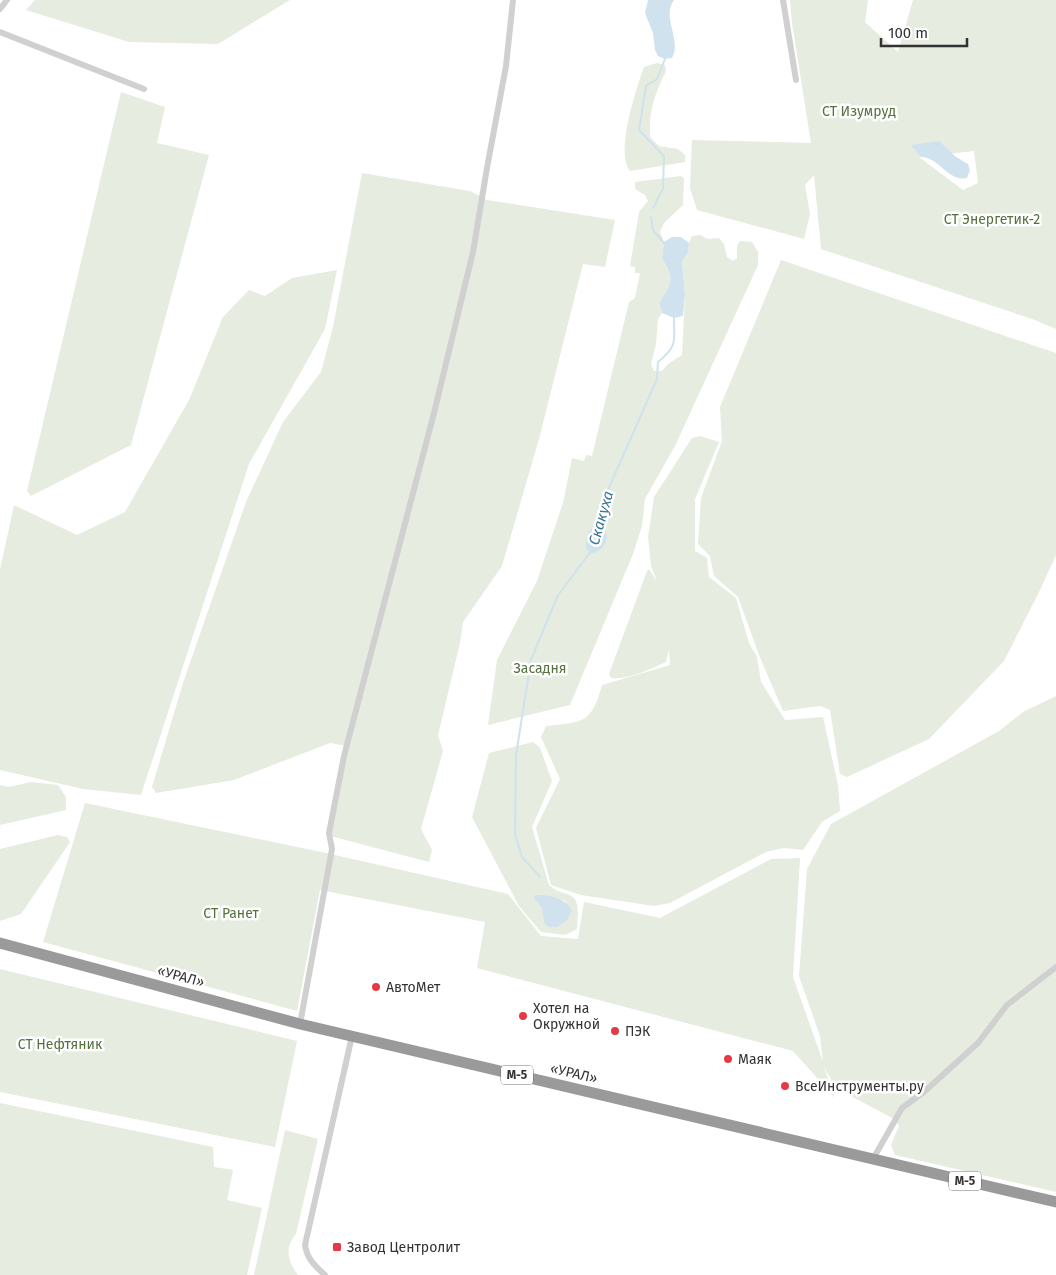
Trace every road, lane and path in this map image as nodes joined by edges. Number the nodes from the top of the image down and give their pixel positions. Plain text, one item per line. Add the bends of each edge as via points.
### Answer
1 (7, 0) edge
2 (513, 0) edge
3 (783, 0) edge
4 (0, 9) edge
5 (0, 32) edge
6 (796, 80) dead end
7 (144, 89) dead end
8 (0, 943) edge
9 (1056, 967) edge
10 (300, 1024) junction
11 (352, 1036) junction
12 (874, 1159) junction
13 (1056, 1202) edge
14 (325, 1275) edge

1 - 4 street
2 - 10 street via 506,66 473,252 344,756 329,833 332,849
3 - 6 street
5 - 7 street
8 - 10 highway, «УРАЛ» / М-5
9 - 12 street via 1007,1005 978,1043 902,1108
10 - 11 highway, «УРАЛ» / М-5
11 - 12 highway, «УРАЛ» / М-5
11 - 14 street via 305,1245 306,1254
12 - 13 highway, «УРАЛ» / М-5

